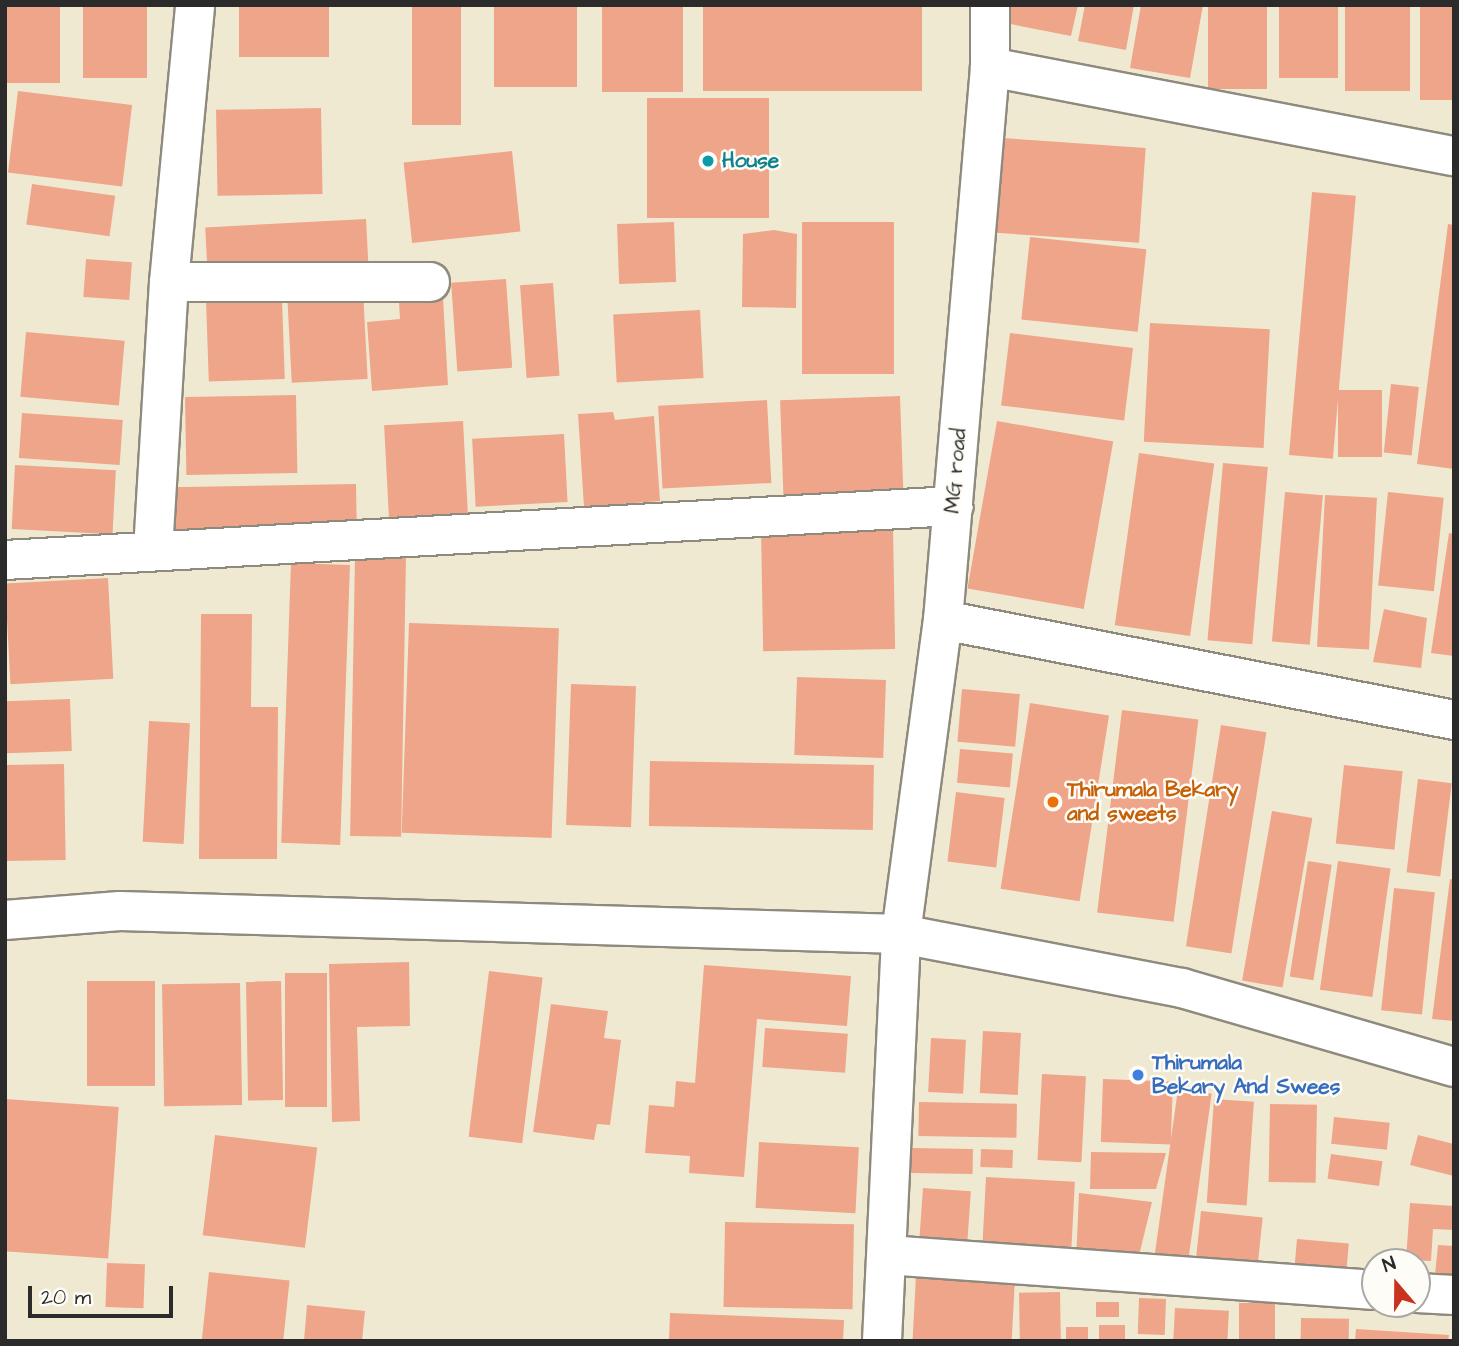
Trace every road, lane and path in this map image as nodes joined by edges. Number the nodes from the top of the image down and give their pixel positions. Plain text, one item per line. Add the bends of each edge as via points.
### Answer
1 (195, 5) edge
2 (990, 5) edge
3 (990, 67) junction
4 (1454, 156) edge
5 (169, 282) junction
6 (430, 282) dead end
7 (953, 506) junction
8 (153, 551) junction
9 (5, 559) edge
10 (943, 620) junction
11 (1454, 720) edge
12 (5, 920) edge
13 (901, 934) junction
14 (1454, 1067) edge
15 (887, 1255) junction
16 (1361, 1289) edge
17 (1431, 1294) edge
18 (1454, 1295) edge
19 (882, 1341) edge

1 - 5 street
2 - 3 street, MG road
3 - 4 street
3 - 7 street, MG road
5 - 6 street
5 - 8 street
7 - 8 street
7 - 10 street, MG road
8 - 9 street
10 - 11 street
10 - 13 street, MG road
12 - 13 street via 120,911
13 - 14 street via 1182,988
13 - 15 street, MG road
15 - 16 street
15 - 19 street, MG road
17 - 18 street

